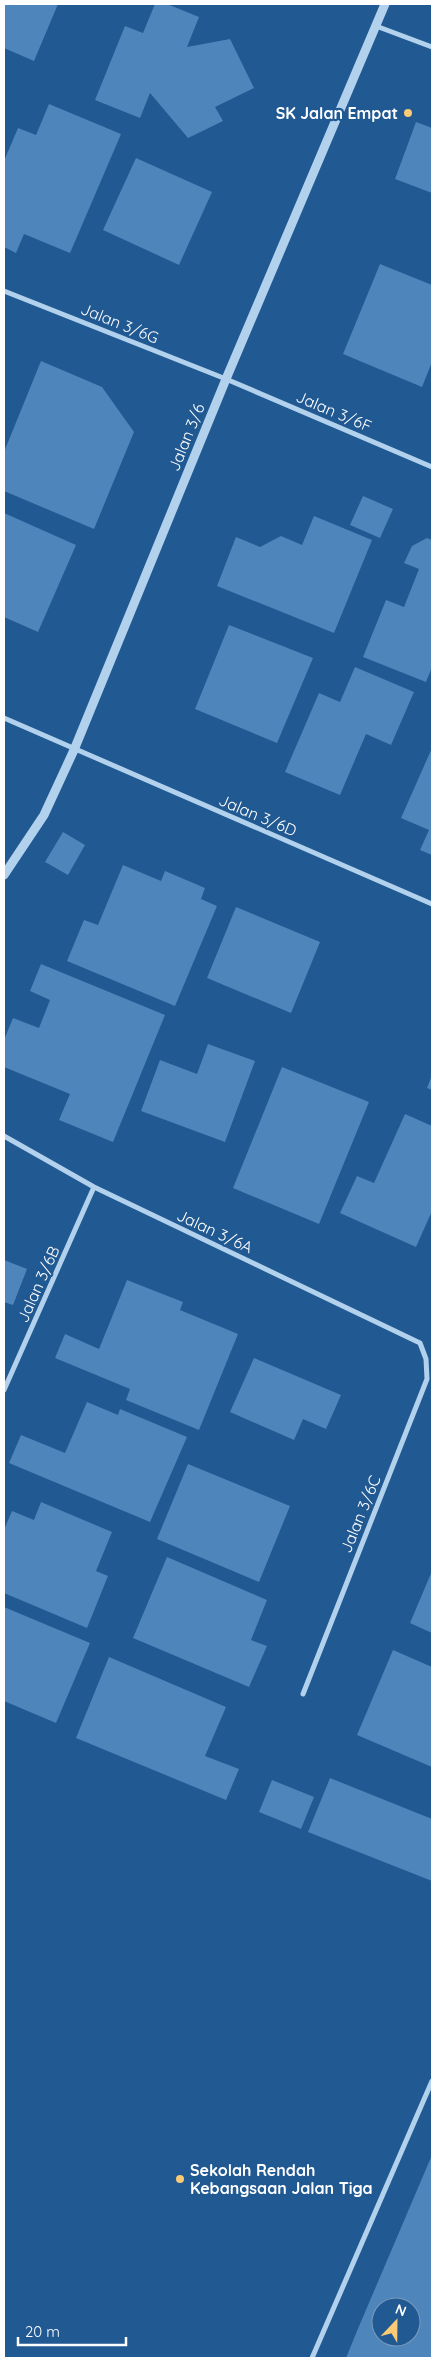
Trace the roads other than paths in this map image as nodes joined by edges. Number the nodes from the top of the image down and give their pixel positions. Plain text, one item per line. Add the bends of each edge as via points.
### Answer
1 (385, 4) edge
2 (376, 26) junction
3 (432, 47) edge
4 (4, 291) edge
5 (226, 378) junction
6 (432, 467) edge
7 (4, 718) edge
8 (74, 750) junction
9 (4, 874) edge
10 (432, 904) edge
11 (4, 1136) edge
12 (94, 1187) junction
13 (420, 1342) joint
14 (4, 1390) edge
15 (303, 1694) dead end
16 (432, 2081) edge
17 (312, 2358) edge

1 - 2 street, Jalan 3/6
2 - 3 street
2 - 5 street, Jalan 3/6
4 - 5 street, Jalan 3/6G
5 - 6 street, Jalan 3/6F
5 - 8 street, Jalan 3/6
7 - 8 street, Jalan 3/6D
8 - 9 street, Jalan 3/6 via 44,815
8 - 10 street, Jalan 3/6D
11 - 12 street, Jalan 3/6A
12 - 13 street, Jalan 3/6A
12 - 14 street, Jalan 3/6B
13 - 15 street, Jalan 3/6C via 426,1359 427,1379
16 - 17 street

